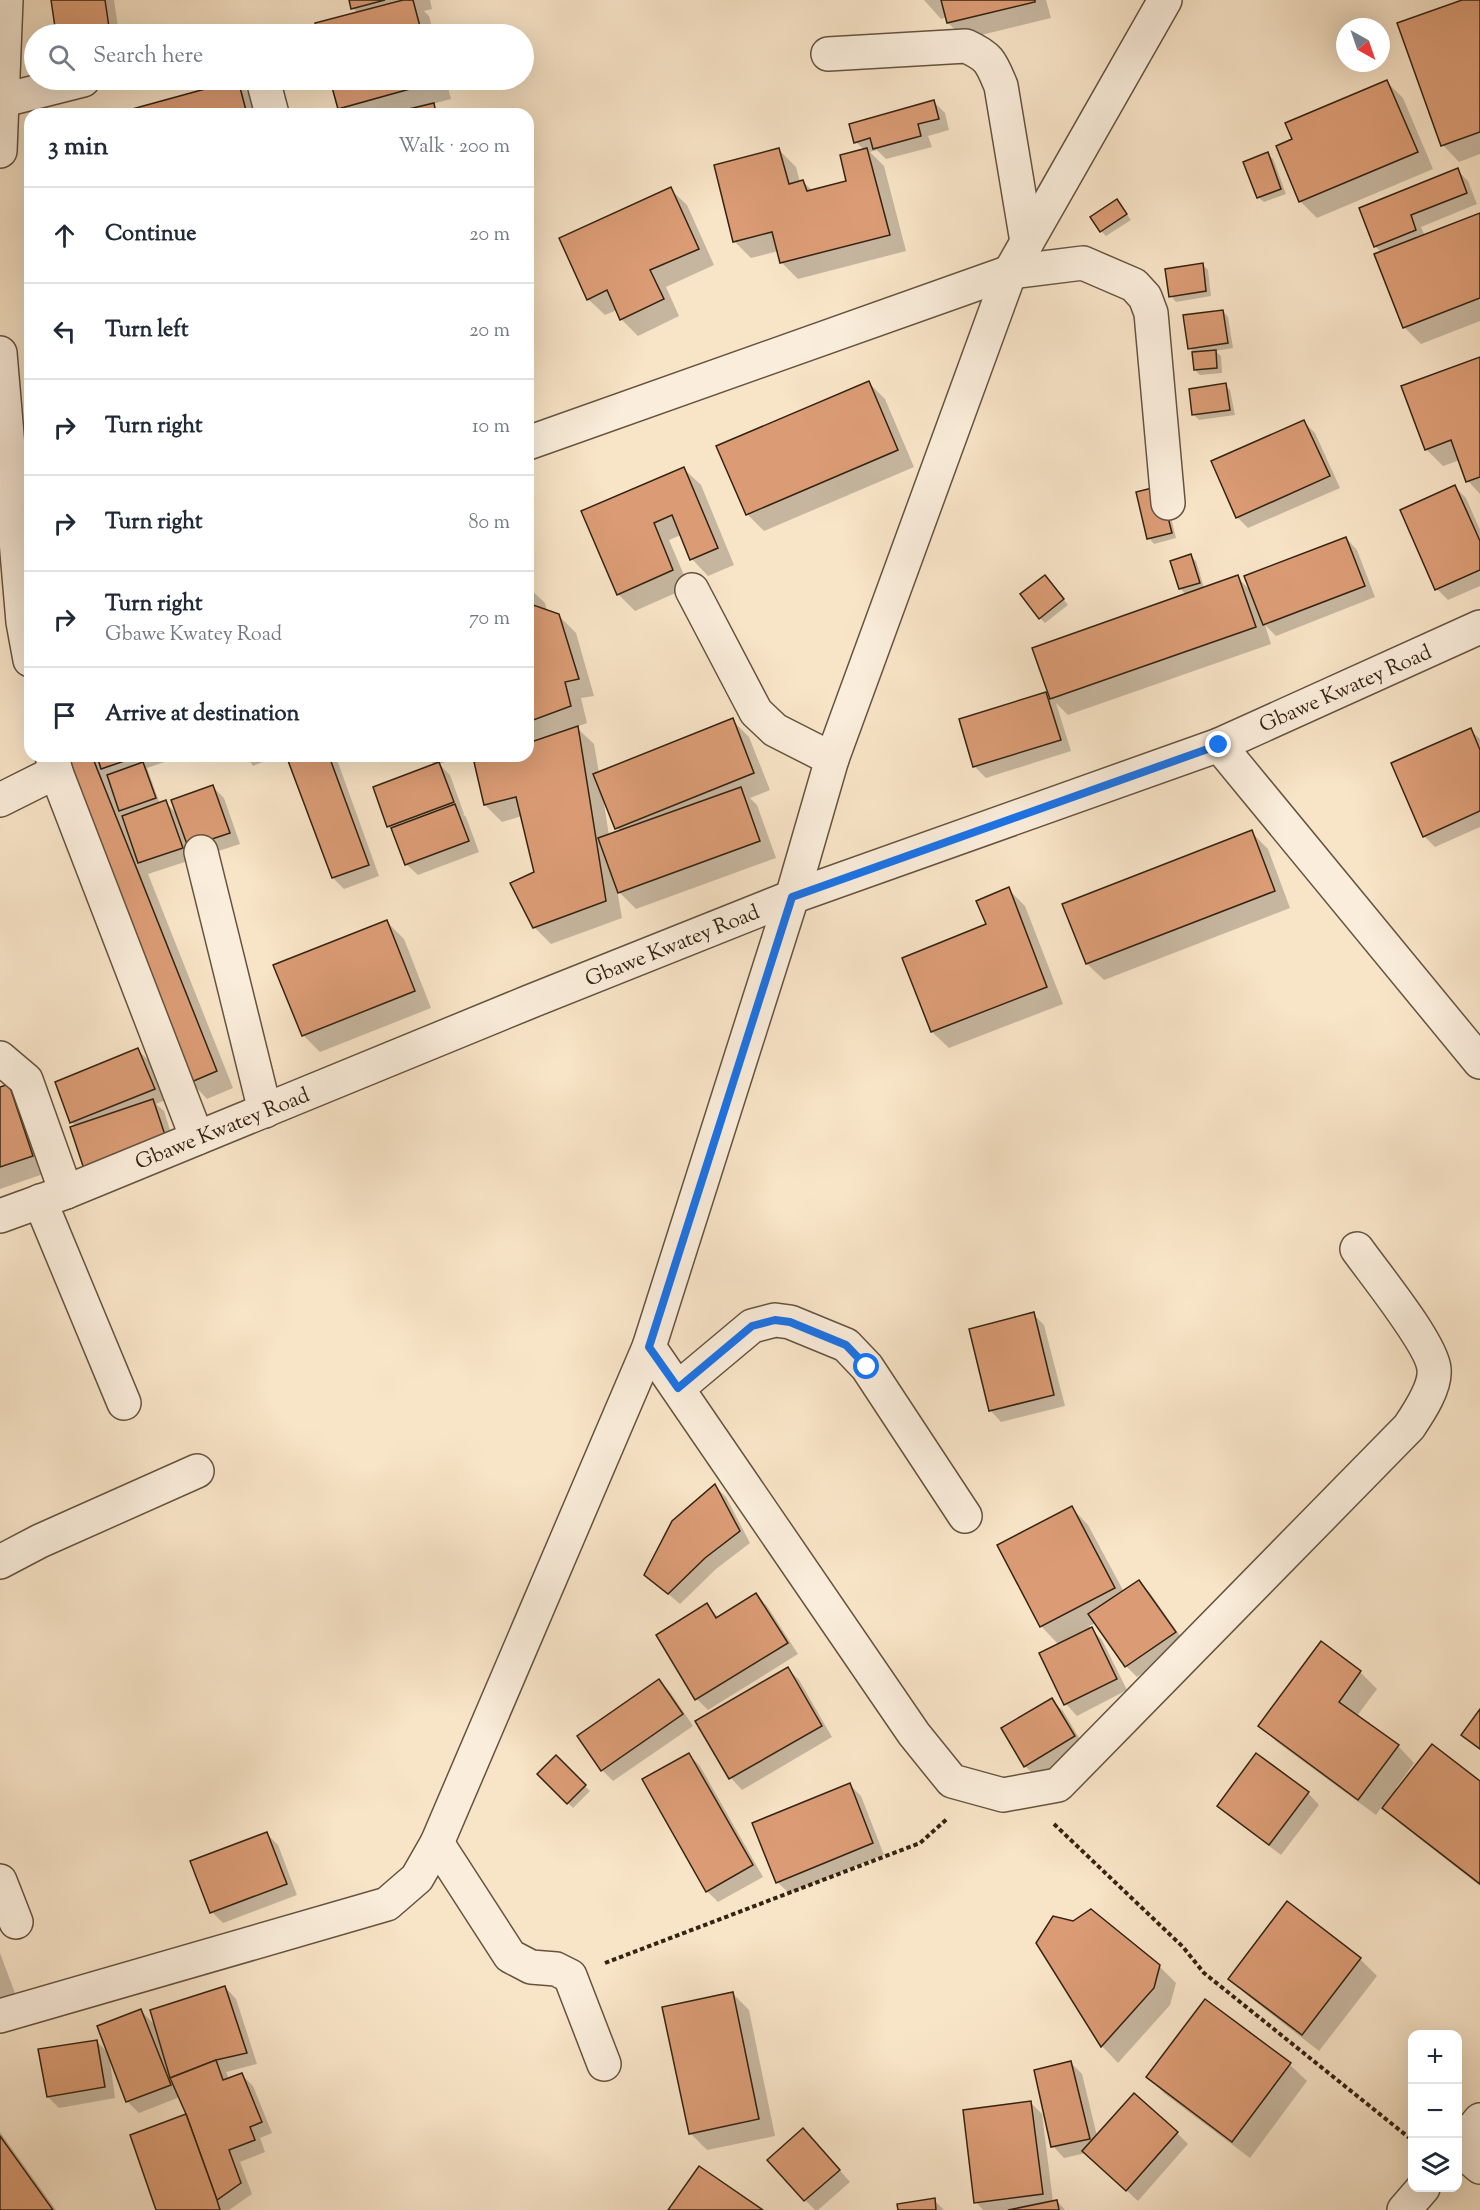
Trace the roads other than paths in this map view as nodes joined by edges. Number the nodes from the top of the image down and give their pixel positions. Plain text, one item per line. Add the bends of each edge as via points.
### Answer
1 (6, 0) edge
2 (1165, 0) edge
3 (828, 54) dead end
4 (44, 90) edge
5 (265, 90) edge
6 (4, 100) junction
7 (270, 108) edge
8 (0, 151) edge
9 (1027, 242) junction
10 (1010, 272) junction
11 (0, 353) edge
12 (534, 441) edge
13 (1168, 503) dead end
14 (692, 590) dead end
15 (24, 591) edge
16 (1480, 627) edge
17 (1219, 745) junction
18 (832, 759) junction
19 (54, 764) edge
20 (0, 800) edge
21 (201, 852) dead end
22 (792, 897) junction
23 (0, 1058) edge
24 (1480, 1062) edge
25 (265, 1111) junction
26 (197, 1138) junction
27 (53, 1197) junction
28 (0, 1216) edge
29 (1357, 1249) dead end
30 (649, 1347) junction
31 (678, 1388) junction
32 (124, 1403) dead end
33 (197, 1471) dead end
34 (965, 1516) dead end
35 (0, 1562) edge
36 (437, 1843) junction
37 (0, 1881) edge
38 (16, 1922) dead end
39 (0, 2016) edge
40 (604, 2064) dead end
41 (1480, 2120) edge
42 (1462, 2143) edge
43 (1462, 2151) edge
44 (1480, 2167) edge
45 (1419, 2192) edge
46 (1404, 2210) edge

1 - 6 street
2 - 9 street
3 - 9 street via 966,46 984,54 1001,86
4 - 6 street
5 - 7 street
6 - 8 street
9 - 10 street
10 - 12 street
10 - 13 street via 1083,263 1134,285 1145,297 1151,313
10 - 18 street
11 - 15 street
14 - 18 street via 756,711 775,729
16 - 17 street, Gbawe Kwatey Road
17 - 22 street, Gbawe Kwatey Road
17 - 24 street
18 - 22 street
19 - 20 street
19 - 26 street
21 - 25 street
22 - 25 street, Gbawe Kwatey Road
22 - 30 street
23 - 27 street via 26,1080
25 - 26 street, Gbawe Kwatey Road
26 - 27 street, Gbawe Kwatey Road
27 - 28 street, Gbawe Kwatey Road
27 - 32 street
29 - 31 street via 1428,1350 1435,1370 1426,1402 1409,1427 1058,1785 1002,1795 952,1781 914,1734
30 - 31 street
30 - 36 street
31 - 34 street via 752,1326 775,1320 790,1322 846,1345 867,1367
33 - 35 street via 40,1540
36 - 39 street via 417,1878 387,1904
36 - 40 street via 510,1956 531,1967 556,1969 570,1976
37 - 38 street
41 - 42 street
43 - 44 street
45 - 46 street

